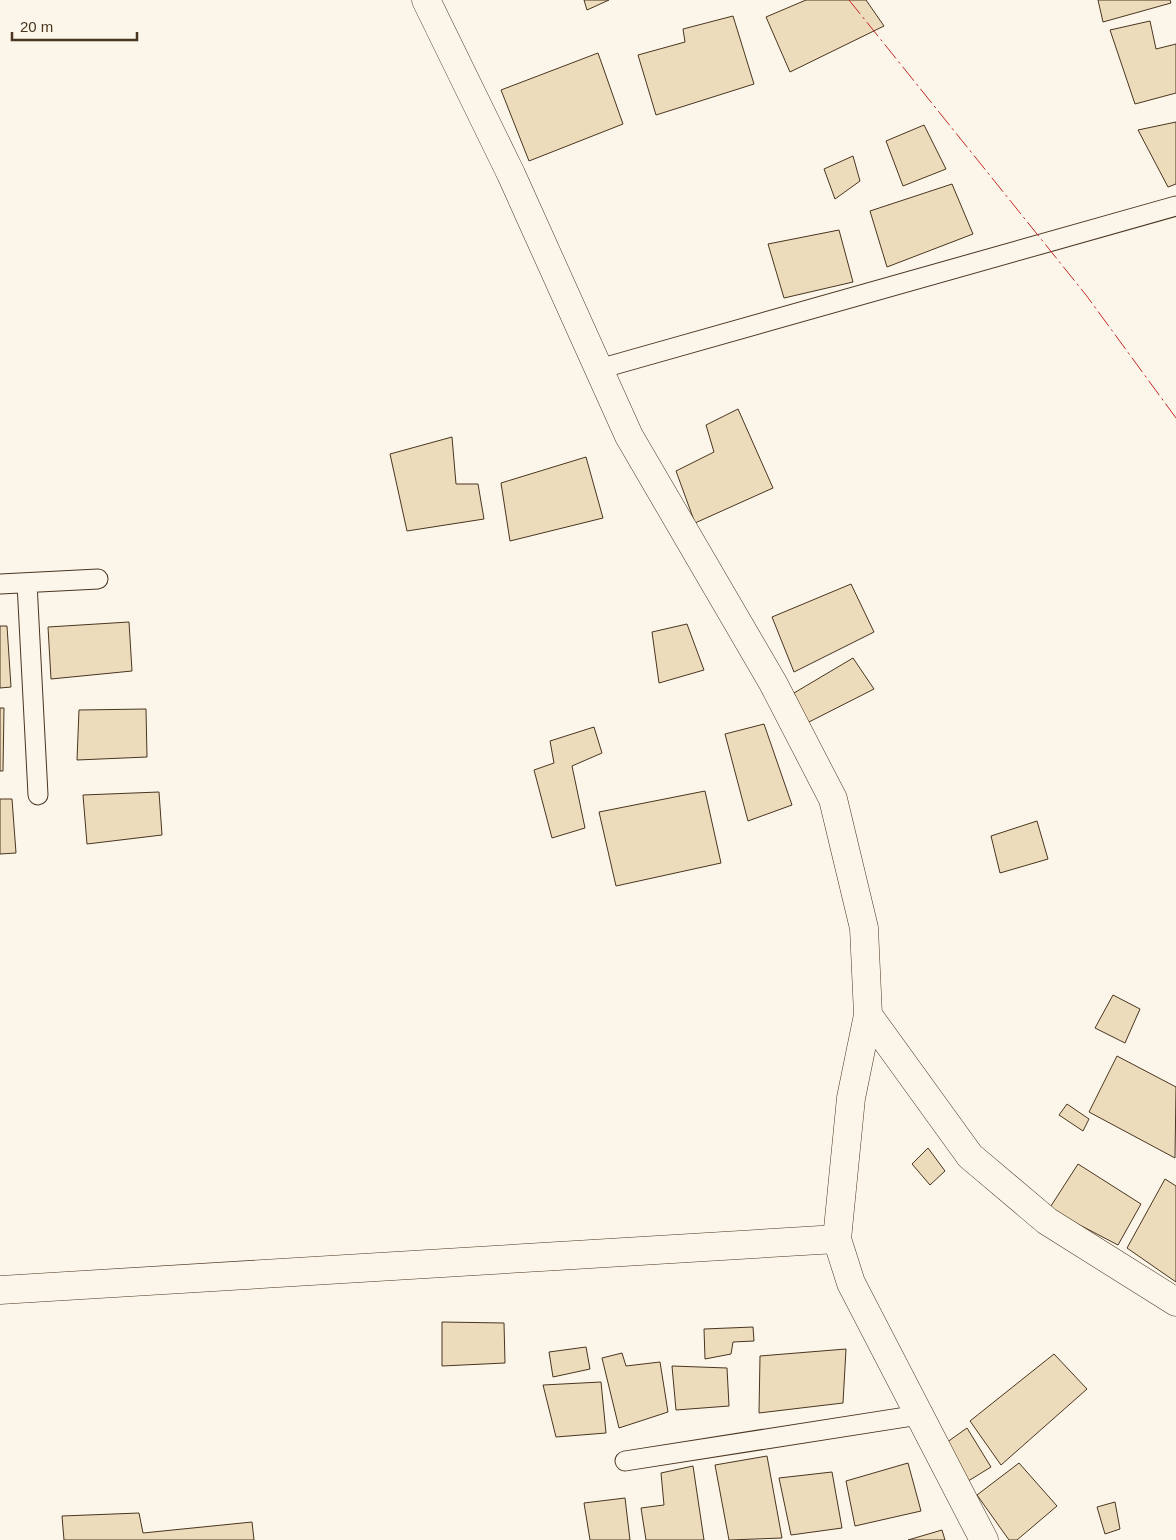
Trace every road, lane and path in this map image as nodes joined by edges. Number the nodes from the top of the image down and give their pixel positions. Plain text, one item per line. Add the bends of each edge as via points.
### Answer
1 (426, 0) edge
2 (1176, 206) edge
3 (599, 369) junction
4 (98, 579) dead end
5 (27, 583) junction
6 (0, 584) edge
7 (38, 795) dead end
8 (868, 1015) junction
9 (837, 1239) junction
10 (0, 1290) edge
11 (1176, 1302) edge
12 (919, 1415) junction
13 (625, 1461) dead end
14 (984, 1540) edge

1 - 3 street via 511,174
2 - 3 lane
3 - 8 street via 629,436 773,684 833,799 864,928
4 - 5 lane
5 - 6 lane
5 - 7 lane
8 - 9 street via 851,1098
8 - 11 street via 970,1156 1047,1221
9 - 10 street
9 - 12 street via 851,1283
12 - 13 lane
12 - 14 street

